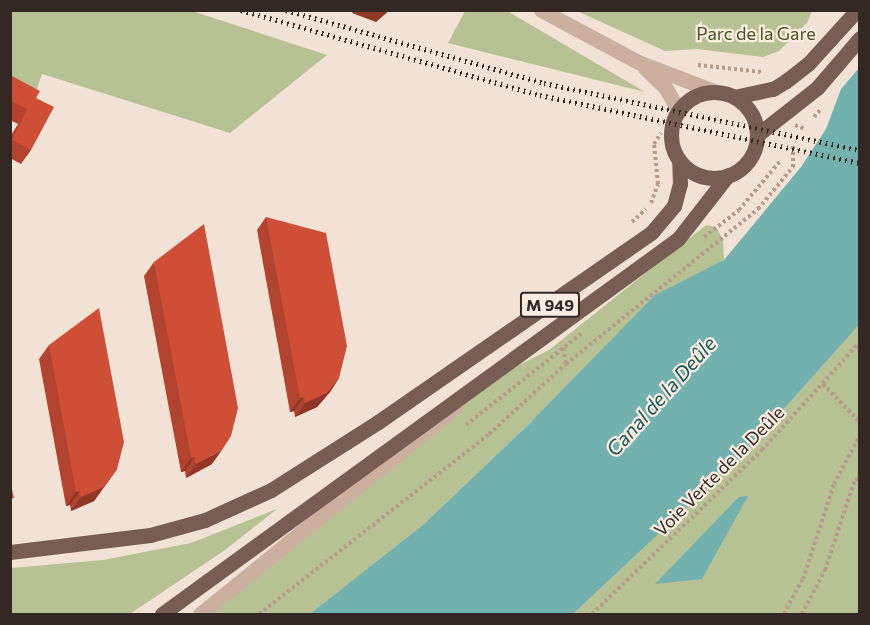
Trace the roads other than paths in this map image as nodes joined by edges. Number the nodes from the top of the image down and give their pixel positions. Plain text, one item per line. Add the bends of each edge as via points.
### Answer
1 (541, 10) edge
2 (857, 10) edge
3 (860, 38) edge
4 (638, 62) junction
5 (716, 92) junction
6 (734, 97) junction
7 (679, 111) junction
8 (757, 135) junction
9 (679, 160) junction
10 (728, 175) junction
11 (488, 380) junction
12 (10, 552) edge
13 (162, 615) edge
14 (200, 615) edge

1 - 4 street
2 - 6 main road via 808,64 786,81 773,89
3 - 8 main road via 817,88
4 - 5 street
4 - 7 street via 665,87
5 - 6 main road
5 - 7 main road via 692,98
6 - 8 main road via 751,113
7 - 9 main road via 671,133
8 - 10 main road via 749,160
9 - 10 main road via 705,176
9 - 12 main road, M 949 via 680,184 674,206 652,232 378,422 271,490 205,520 150,535
10 - 11 main road, M 949 via 678,239
11 - 13 main road
11 - 14 street

